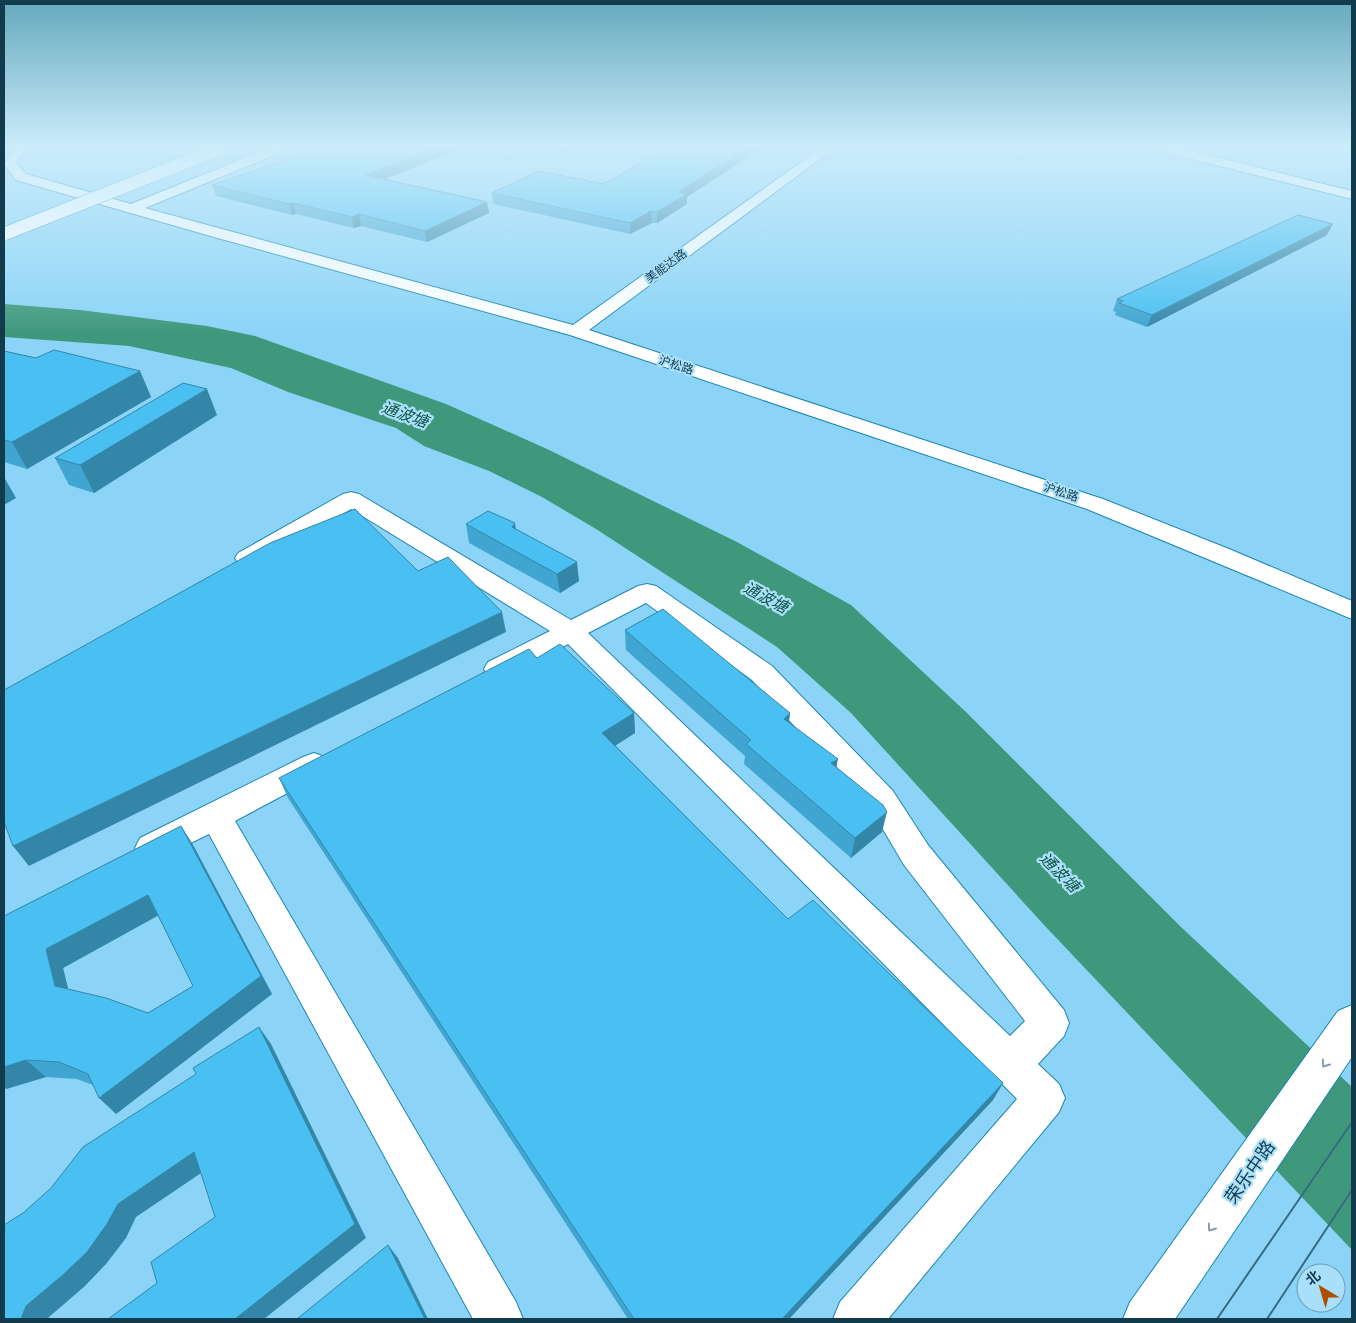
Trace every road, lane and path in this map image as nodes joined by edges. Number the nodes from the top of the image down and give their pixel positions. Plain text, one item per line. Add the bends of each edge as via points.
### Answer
1 (33, 210) edge
2 (65, 210) edge
3 (140, 210) edge
4 (744, 210) edge
5 (4, 221) edge
6 (4, 234) edge
7 (576, 331) junction
8 (223, 571) edge
9 (1352, 611) edge
10 (571, 632) junction
11 (476, 681) edge
12 (336, 753) edge
13 (215, 816) junction
14 (127, 861) edge
15 (1352, 1024) edge
16 (1011, 1064) junction
17 (499, 1319) edge
18 (857, 1319) edge
19 (1146, 1319) edge

1 - 5 main road
2 - 6 main road, bridge
3 - 7 main road, 沪松路 via 228,237
4 - 7 main road, 美能达路
7 - 9 main road, 沪松路 via 1095,504
8 - 10 main road via 351,499
10 - 11 main road
10 - 16 main road
10 - 16 main road via 647,592 762,673 882,800 916,855 1050,1023
12 - 13 main road
13 - 14 main road
13 - 17 main road
15 -> 19 main road, 荣乐中路
16 - 18 main road via 1045,1098

